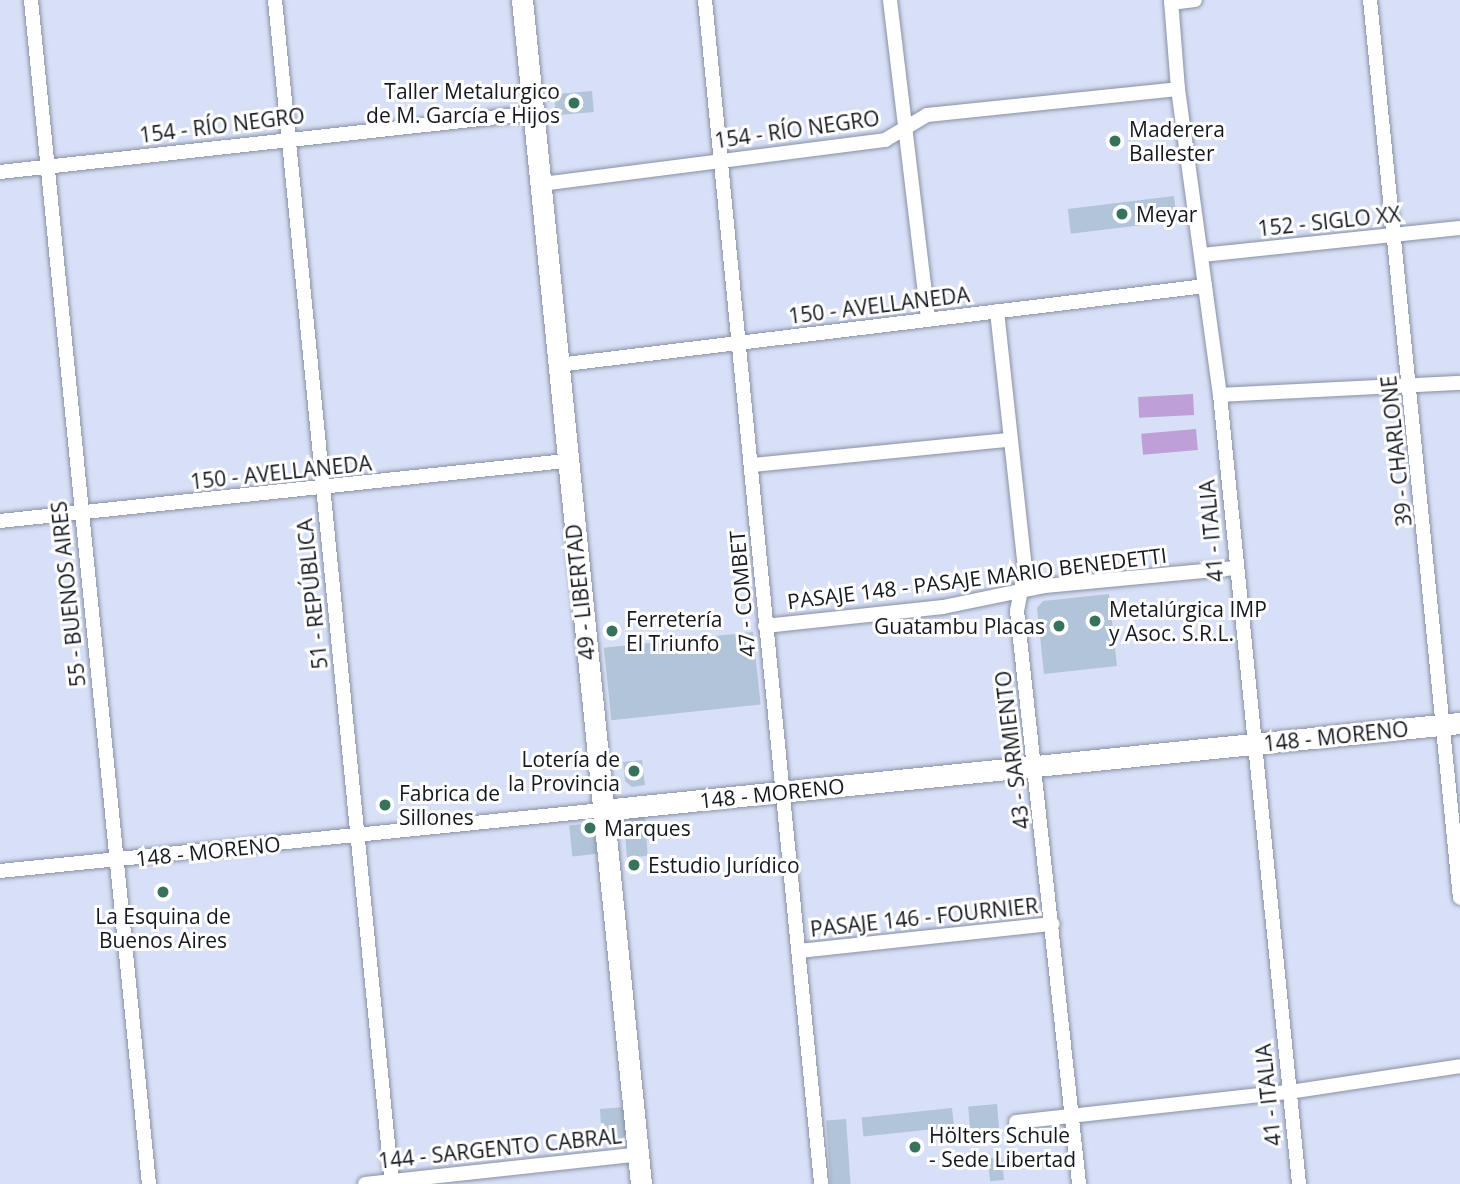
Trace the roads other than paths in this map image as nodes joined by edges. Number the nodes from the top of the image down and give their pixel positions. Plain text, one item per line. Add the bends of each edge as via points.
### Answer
1 (31, 0) edge
2 (275, 0) edge
3 (522, 0) edge
4 (705, 0) edge
5 (891, 0) edge
6 (1195, 0) edge
7 (1370, 0) edge
8 (1171, 1) edge
9 (1178, 89) junction
10 (534, 113) junction
11 (904, 127) junction
12 (287, 138) junction
13 (720, 162) junction
14 (48, 167) junction
15 (0, 172) edge
16 (541, 184) junction
17 (1460, 228) edge
18 (1394, 236) junction
19 (1202, 255) junction
20 (1205, 286) junction
21 (998, 311) junction
22 (928, 320) junction
23 (738, 344) junction
24 (558, 365) junction
25 (1460, 383) edge
26 (1411, 386) junction
27 (1220, 395) junction
28 (1009, 440) junction
29 (565, 461) junction
30 (752, 465) junction
31 (322, 489) junction
32 (81, 514) junction
33 (0, 521) edge
34 (1236, 568) junction
35 (1021, 590) junction
36 (765, 626) junction
37 (1451, 724) edge
38 (1254, 744) junction
39 (1035, 765) junction
40 (781, 792) junction
41 (603, 810) junction
42 (357, 836) junction
43 (117, 860) junction
44 (0, 872) edge
45 (1460, 898) edge
46 (1053, 924) junction
47 (799, 951) junction
48 (1460, 1066) edge
49 (1289, 1092) junction
50 (1073, 1118) junction
51 (1016, 1122) dead end
52 (639, 1154) junction
53 (392, 1183) edge
54 (149, 1184) edge
55 (365, 1184) edge
56 (641, 1184) edge
57 (821, 1184) edge
58 (1079, 1184) edge
59 (1299, 1184) edge

1 - 14 street, 55 - BUENOS AIRES
2 - 12 street, 51 - REPÚBLICA
3 - 10 street, 49 - LIBERTAD
4 - 13 street, 47 - COMBET
5 - 11 street
6 - 8 street
7 - 18 street, 39 - CHARLONE
8 - 9 street, 41 - ITALIA
9 - 11 street, 154 - RÍO NEGRO via 927,115
9 - 19 street, 41 - ITALIA
10 - 12 street, 154 - RÍO NEGRO
10 - 16 street, 49 - LIBERTAD
11 - 13 street, 154 - RÍO NEGRO via 885,140
11 - 22 street
12 - 14 street, 154 - RÍO NEGRO
12 - 31 street, 51 - REPÚBLICA
13 - 16 street, 154 - RÍO NEGRO
13 - 23 street, 47 - COMBET
14 - 15 street, 154 - RÍO NEGRO
14 - 32 street, 55 - BUENOS AIRES
16 - 24 street, 49 - LIBERTAD
17 - 18 street, 152 - SIGLO XX
18 - 19 street, 152 - SIGLO XX
18 - 26 street, 39 - CHARLONE
19 - 20 street, 41 - ITALIA
20 - 21 street, 150 - AVELLANEDA
20 - 27 street, 41 - ITALIA
21 - 22 street, 150 - AVELLANEDA
21 - 28 street, 43 - SARMIENTO
22 - 23 street, 150 - AVELLANEDA
23 - 24 street, 150 - AVELLANEDA
23 - 30 street, 47 - COMBET
24 - 29 street, 49 - LIBERTAD
25 - 26 street
26 - 27 street
26 - 37 street, 39 - CHARLONE
27 - 34 street, 41 - ITALIA
28 - 30 street
28 - 35 street, 43 - SARMIENTO via 1025,569
29 - 31 street, 150 - AVELLANEDA
29 - 41 street, 49 - LIBERTAD
30 - 36 street, 47 - COMBET
31 - 32 street, 150 - AVELLANEDA
31 - 42 street, 51 - REPÚBLICA
32 - 33 street, 150 - AVELLANEDA
32 - 43 street, 55 - BUENOS AIRES
34 - 35 street, PASAJE 148 - PASAJE MARIO BENEDETTI
34 - 38 street, 41 - ITALIA
35 - 36 street, PASAJE 148 - PASAJE MARIO BENEDETTI via 943,607
35 - 39 street, 43 - SARMIENTO via 1017,611
36 - 40 street, 47 - COMBET
37 - 38 street, 148 - MORENO
37 - 45 street, 39 - CHARLONE
38 - 39 street, 148 - MORENO
38 - 49 street, 41 - ITALIA
39 - 40 street, 148 - MORENO
39 - 46 street, 43 - SARMIENTO
40 - 41 street, 148 - MORENO
40 - 47 street, 47 - COMBET
41 - 42 street, 148 - MORENO
41 - 52 street, 49 - LIBERTAD
42 - 43 street, 148 - MORENO
42 - 53 street, 51 - REPÚBLICA
43 - 44 street, 148 - MORENO
43 - 54 street, 55 - BUENOS AIRES
46 - 47 street, PASAJE 146 - FOURNIER
46 - 50 street, 43 - SARMIENTO
47 - 57 street, 47 - COMBET
48 - 49 street
49 - 50 street
49 - 59 street, 41 - ITALIA
50 - 51 street
50 - 58 street, 43 - SARMIENTO
52 - 53 street, 144 - SARGENTO CABRAL
52 - 56 street, 49 - LIBERTAD
53 - 55 street, 144 - SARGENTO CABRAL

